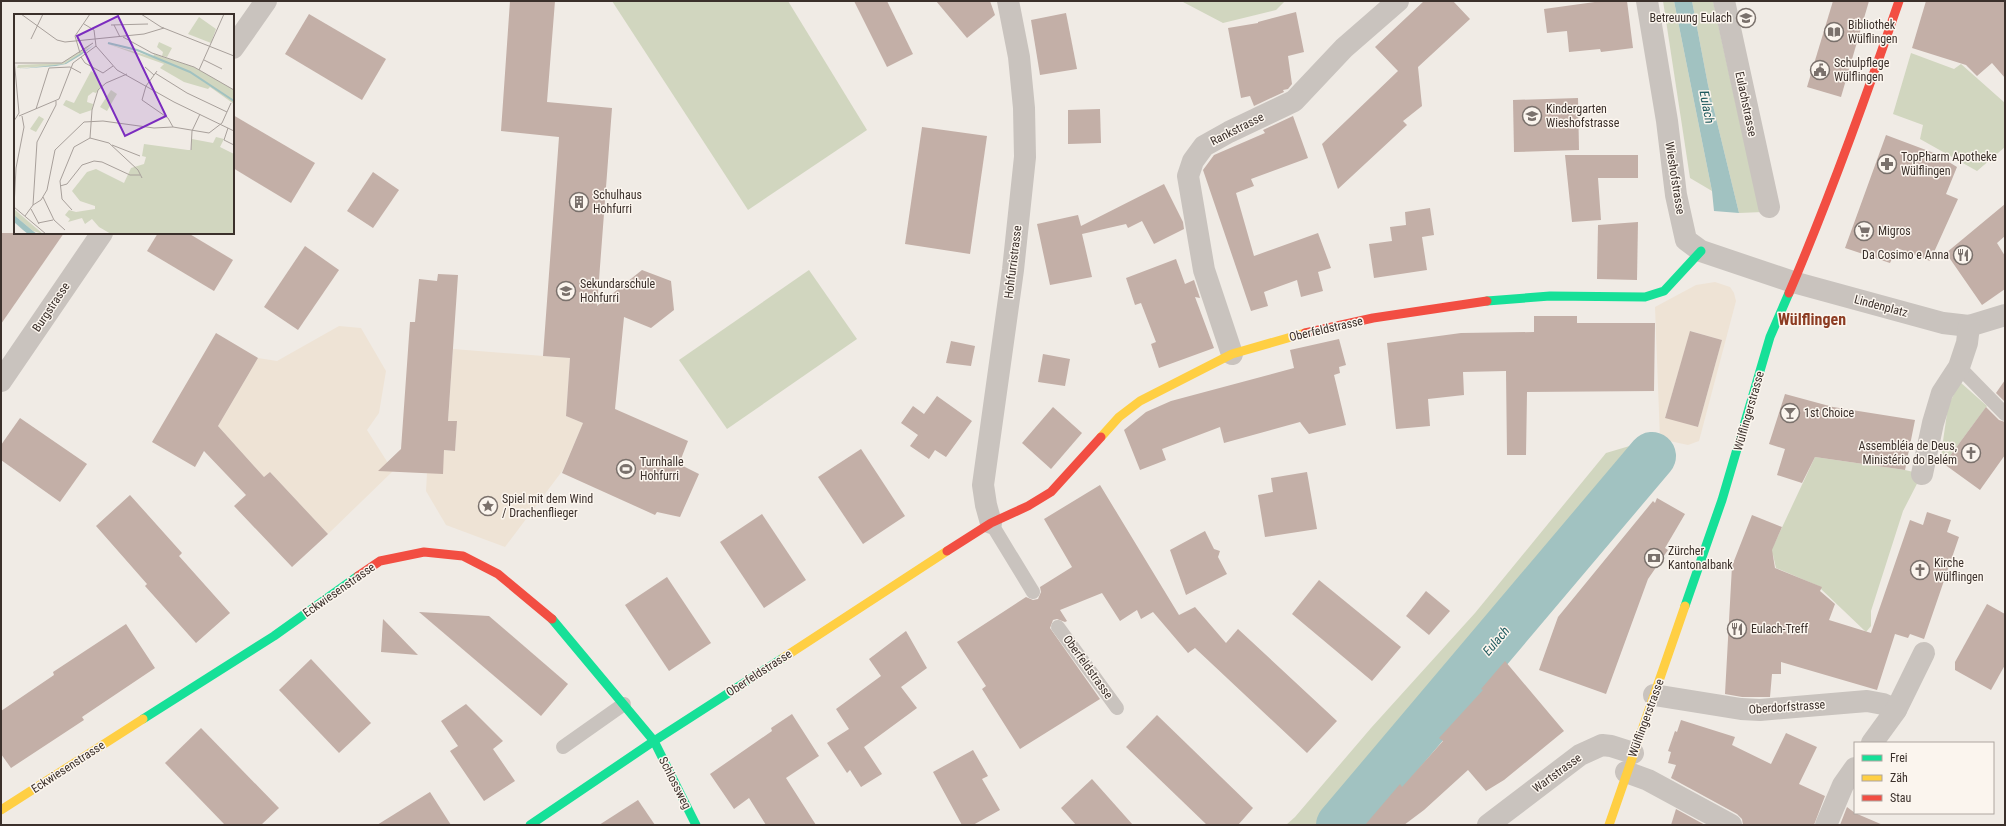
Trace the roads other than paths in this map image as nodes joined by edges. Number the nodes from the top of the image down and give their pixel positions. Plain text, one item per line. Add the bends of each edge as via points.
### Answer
1 (266, 1) edge
2 (1008, 1) edge
3 (1398, 1) edge
4 (1647, 1) edge
5 (1724, 1) edge
6 (1899, 1) edge
7 (234, 47) edge
8 (1768, 207) dead end
9 (101, 234) edge
10 (1702, 251) junction
11 (1793, 282) junction
12 (2005, 315) edge
13 (1969, 326) junction
14 (1232, 354) junction
15 (1958, 367) junction
16 (1, 381) edge
17 (2005, 414) edge
18 (1922, 474) dead end
19 (991, 523) junction
20 (1034, 592) dead end
21 (1058, 626) dead end
22 (1924, 653) dead end
23 (1654, 695) junction
24 (624, 704) junction
25 (1118, 708) dead end
26 (1896, 710) junction
27 (654, 741) junction
28 (1873, 742) edge
29 (563, 746) dead end
30 (1630, 763) junction
31 (1854, 769) edge
32 (1, 810) edge
33 (530, 825) edge
34 (696, 825) edge
35 (1488, 825) edge
36 (1609, 825) edge
37 (1731, 825) edge
38 (1826, 825) edge

1 - 7 street
2 - 19 street, Hohfurristrasse via 1019,57 1025,156 1013,270 983,484
3 - 14 street, Rankstrasse via 1344,48 1294,101 1204,146 1193,161 1188,176 1204,270
4 - 10 street, Wieshofstrasse via 1686,240
5 - 8 street, Eulachstrasse
6 - 11 street, Wülflingerstrasse via 1823,213
9 - 16 street, Burgstrasse
10 - 11 street, Wieshofstrasse
10 - 14 street, Oberfeldstrasse via 1664,291 1645,297 1550,296 1481,302 1373,318 1277,340
11 - 13 street, Lindenplatz via 1943,322
11 - 23 street, Wülflingerstrasse via 1770,337 1722,500
12 - 13 street, Lindenplatz
13 - 15 street via 1967,343
14 - 19 street, Oberfeldstrasse via 1140,401 1119,417 1051,492
15 - 17 lane
15 - 18 street via 1942,393
19 - 20 lane
19 - 27 street, Oberfeldstrasse
21 - 25 lane, Oberfeldstrasse
22 - 26 street
23 - 26 street, Oberdorfstrasse via 1741,710 1868,701
23 - 30 street, Wülflingerstrasse
24 - 27 street, Eckwiesenstrasse
24 - 29 lane
24 - 32 street, Eckwiesenstrasse via 556,622 498,574 463,556 424,552 380,561 274,636
26 - 28 street
27 - 33 street, Oberfeldstrasse
27 - 34 street, Schlossweg
30 - 35 street, Wartstrasse via 1611,746 1602,745 1580,755
30 - 36 street, Wülflingerstrasse
30 - 37 street via 1648,780
31 - 38 street via 1843,785

